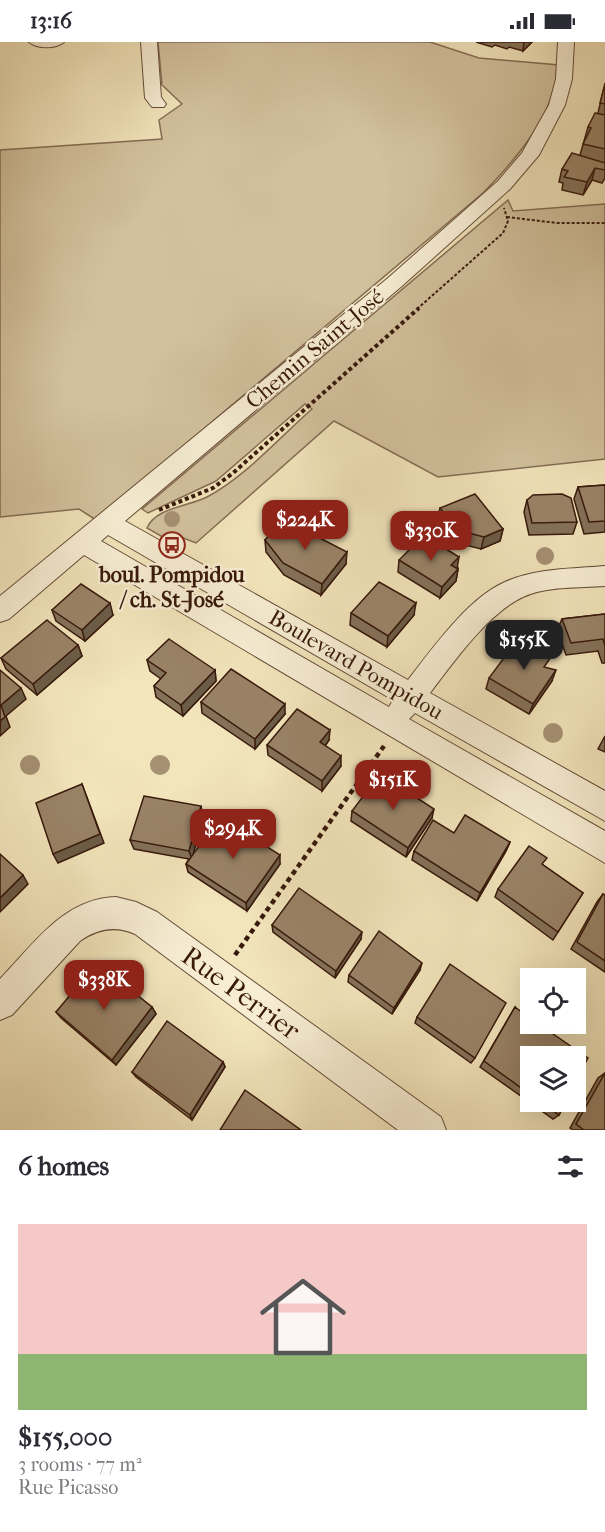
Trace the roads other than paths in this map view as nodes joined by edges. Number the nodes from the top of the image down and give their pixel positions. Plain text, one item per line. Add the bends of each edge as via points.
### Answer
1 (37, 42) edge
2 (56, 42) edge
3 (149, 42) edge
4 (566, 42) edge
5 (158, 104) dead end
6 (108, 523) junction
7 (83, 543) junction
8 (605, 576) edge
9 (0, 611) edge
10 (412, 696) junction
11 (391, 730) junction
12 (605, 807) edge
13 (605, 848) edge
14 (0, 1003) edge
15 (428, 1130) edge

1 - 2 street
3 - 5 street via 153,99
4 - 6 street, Chemin Saint-José via 564,80 557,105 530,155 504,185 395,282
6 - 7 street, Chemin Saint-José
6 - 10 street, Boulevard Pompidou
7 - 9 street, Chemin Saint-José
7 - 11 street, Boulevard Pompidou
8 - 10 street via 531,584 507,592 485,611
10 - 11 street
10 - 12 street, Boulevard Pompidou
11 - 13 street, Boulevard Pompidou
14 - 15 street, Rue Perrier via 80,921 110,912 130,916 146,923

